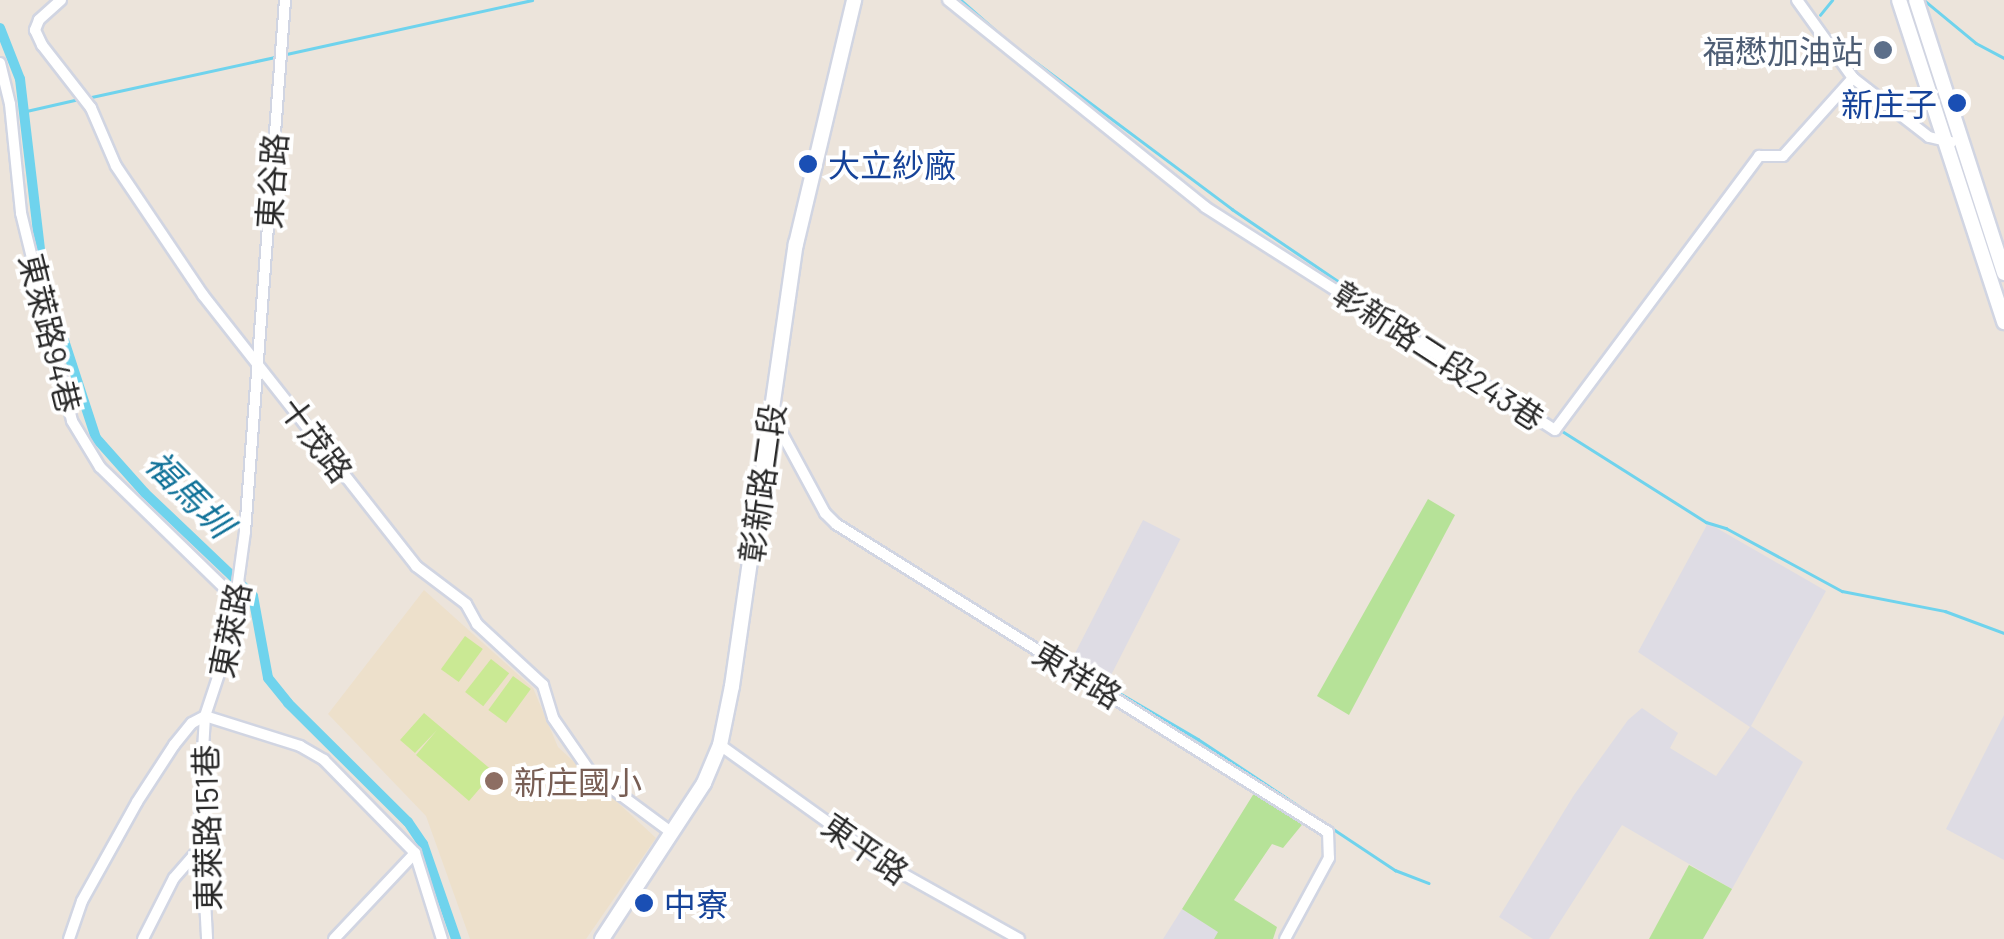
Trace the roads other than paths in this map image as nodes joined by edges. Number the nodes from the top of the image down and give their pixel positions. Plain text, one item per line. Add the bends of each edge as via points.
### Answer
1 (62, 0) edge
2 (284, 0) edge
3 (854, 0) edge
4 (948, 0) edge
5 (1797, 0) edge
6 (1900, 0) edge
7 (1916, 0) edge
8 (0, 63) edge
9 (1853, 78) junction
10 (1954, 141) junction
11 (2004, 273) edge
12 (2004, 322) edge
13 (256, 362) junction
14 (770, 412) junction
15 (237, 600) junction
16 (206, 716) junction
17 (720, 745) junction
18 (672, 833) junction
19 (201, 847) junction
20 (415, 854) junction
21 (69, 939) edge
22 (143, 939) edge
23 (208, 939) edge
24 (334, 939) edge
25 (442, 939) edge
26 (602, 939) edge
27 (1019, 939) edge
28 (1285, 939) edge

1 - 13 street, 十茂路 via 39,20 35,30 42,45 90,108 116,166 203,295
2 - 13 street, 東谷路
3 - 14 street, 彰新路二段 via 796,244
4 - 9 street, 彰新路二段243巷 via 1205,207 1558,425 1760,156 1784,156
5 - 9 street
6 - 10 street
7 - 10 street
8 - 15 street, 東萊路94巷 via 21,213 72,421 100,467
9 - 10 street via 1929,137
10 - 11 street
10 - 12 street
13 - 15 street, 東萊路
13 - 18 street, 十茂路 via 416,566 466,604 477,624 544,684 553,718 591,773
14 - 17 street, 彰新路二段
14 - 28 street, 東祥路 via 836,524 1328,832 1329,858
15 - 16 street, 東萊路 via 219,687
16 - 19 street, 東萊路151巷
16 - 20 street, 東萊路 via 324,760
16 - 21 street, 東萊路 via 174,744 136,802
17 - 18 street, 彰新路二段
17 - 27 street, 東平路 via 889,866
18 - 26 street, 彰新路二段
19 - 22 street via 174,878
19 - 23 street, 東萊路151巷
20 - 24 street
20 - 25 street, 東萊路

